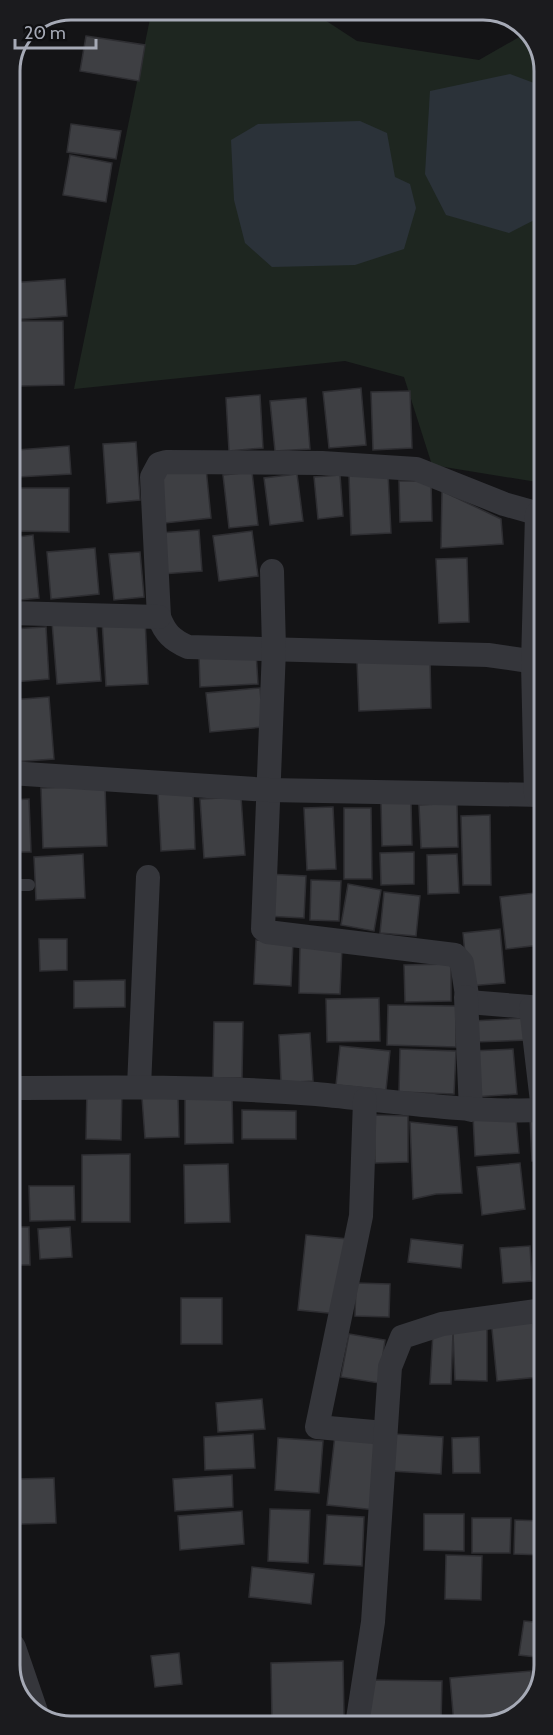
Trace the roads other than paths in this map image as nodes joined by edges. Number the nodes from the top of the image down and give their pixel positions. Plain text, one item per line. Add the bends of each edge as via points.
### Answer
1 (534, 512) edge
2 (272, 571) dead end
3 (20, 613) edge
4 (159, 616) junction
5 (274, 650) junction
6 (534, 662) edge
7 (20, 774) edge
8 (269, 790) junction
9 (534, 795) edge
10 (148, 878) dead end
11 (20, 885) edge
12 (29, 885) dead end
13 (465, 997) junction
14 (534, 1008) edge
15 (139, 1086) junction
16 (20, 1088) edge
17 (364, 1100) junction
18 (471, 1110) junction
19 (534, 1110) edge
20 (534, 1311) edge
21 (385, 1433) junction
22 (21, 1672) edge
23 (28, 1693) edge
24 (358, 1716) edge

1 - 4 street via 416,469 322,463 166,462 159,464 152,477
2 - 5 street
3 - 4 street
4 - 5 street via 174,641 188,647
5 - 6 street via 488,655
5 - 8 street
7 - 8 street
8 - 9 street
8 - 13 street via 263,929 454,955 462,963
10 - 15 street
11 - 12 lane
13 - 14 street via 472,1004
13 - 18 street
15 - 16 street
15 - 17 street via 316,1094
17 - 18 street
17 - 21 street via 361,1216 317,1426
18 - 19 street
20 - 21 street via 442,1324 402,1337 390,1367
21 - 24 street via 373,1622
22 - 23 street

